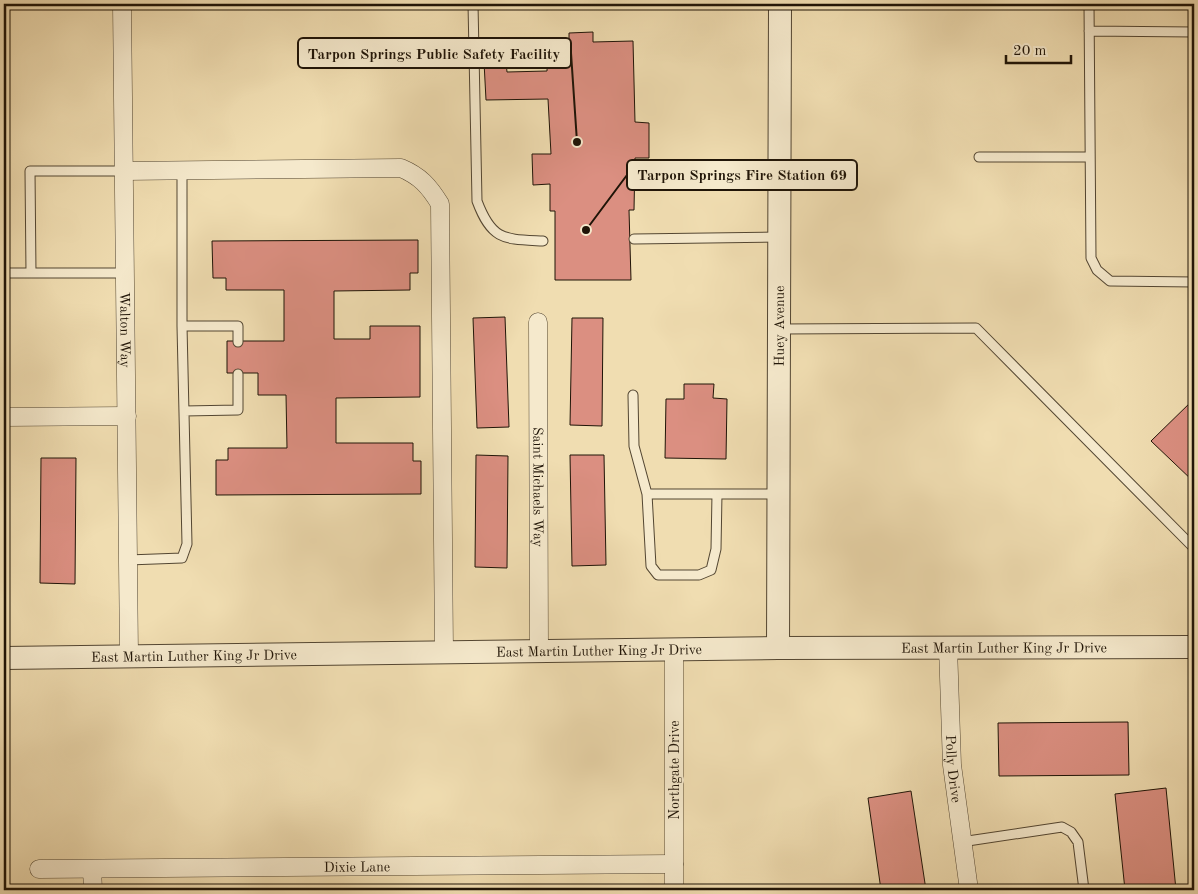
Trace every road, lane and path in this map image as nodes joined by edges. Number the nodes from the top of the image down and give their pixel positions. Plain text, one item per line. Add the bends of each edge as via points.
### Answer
1 (122, 4) edge
2 (473, 4) edge
3 (780, 4) edge
4 (1089, 4) edge
5 (1089, 31) junction
6 (1194, 32) edge
7 (979, 157) dead end
8 (1089, 157) junction
9 (182, 170) junction
10 (124, 171) junction
11 (779, 237) junction
12 (634, 239) dead end
13 (543, 241) dead end
14 (125, 272) junction
15 (31, 273) junction
16 (4, 274) edge
17 (1194, 282) edge
18 (538, 322) dead end
19 (182, 326) junction
20 (780, 328) junction
21 (238, 342) dead end
22 (238, 374) dead end
23 (634, 395) dead end
24 (184, 411) junction
25 (4, 416) edge
26 (127, 416) junction
27 (647, 494) junction
28 (717, 494) junction
29 (778, 494) junction
30 (1194, 548) edge
31 (128, 560) junction
32 (948, 647) junction
33 (1194, 647) edge
34 (778, 648) junction
35 (674, 649) junction
36 (444, 651) junction
37 (539, 651) junction
38 (129, 656) junction
39 (4, 658) edge
40 (961, 842) junction
41 (674, 864) junction
42 (39, 869) dead end
43 (92, 869) junction
44 (93, 890) edge
45 (674, 890) edge
46 (968, 890) edge
47 (1084, 890) edge

1 - 10 street, Walton Way
2 - 13 lane via 476,201 492,229 507,239
3 - 11 street, Huey Avenue
4 - 5 lane
5 - 6 lane
5 - 8 lane
7 - 8 lane
8 - 17 lane via 1091,258 1097,270 1110,281
9 - 10 street
9 - 19 lane
9 - 36 street via 401,168 430,186 440,204
10 - 14 street, Walton Way
10 - 15 lane via 30,171
11 - 12 lane
11 - 20 street, Huey Avenue
14 - 15 lane
14 - 26 street, Walton Way
15 - 16 lane
18 - 37 street, Saint Michaels Way
19 - 21 lane via 238,326
19 - 24 lane
20 - 29 street, Huey Avenue
20 - 30 lane via 976,328
22 - 24 lane via 238,410
23 - 27 lane via 634,446
24 - 31 lane via 187,544 182,558
25 - 26 street
26 - 31 street, Walton Way
27 - 28 lane
27 - 28 lane via 651,566 658,575 700,575 711,570 714,560
28 - 29 lane
29 - 34 street, Huey Avenue
31 - 38 street, Walton Way
32 - 33 street, East Martin Luther King Jr Drive
32 - 34 street, East Martin Luther King Jr Drive
32 - 40 street, Polly Drive via 951,748
34 - 35 street, East Martin Luther King Jr Drive
35 - 37 street, East Martin Luther King Jr Drive
35 - 41 street, Northgate Drive
36 - 37 street, East Martin Luther King Jr Drive
36 - 38 street, East Martin Luther King Jr Drive
38 - 39 street, East Martin Luther King Jr Drive
40 - 46 street, Polly Drive
40 - 47 lane via 1062,828 1071,832 1078,842
41 - 43 street, Dixie Lane
41 - 45 street, Northgate Drive
42 - 43 street, Dixie Lane
43 - 44 street

